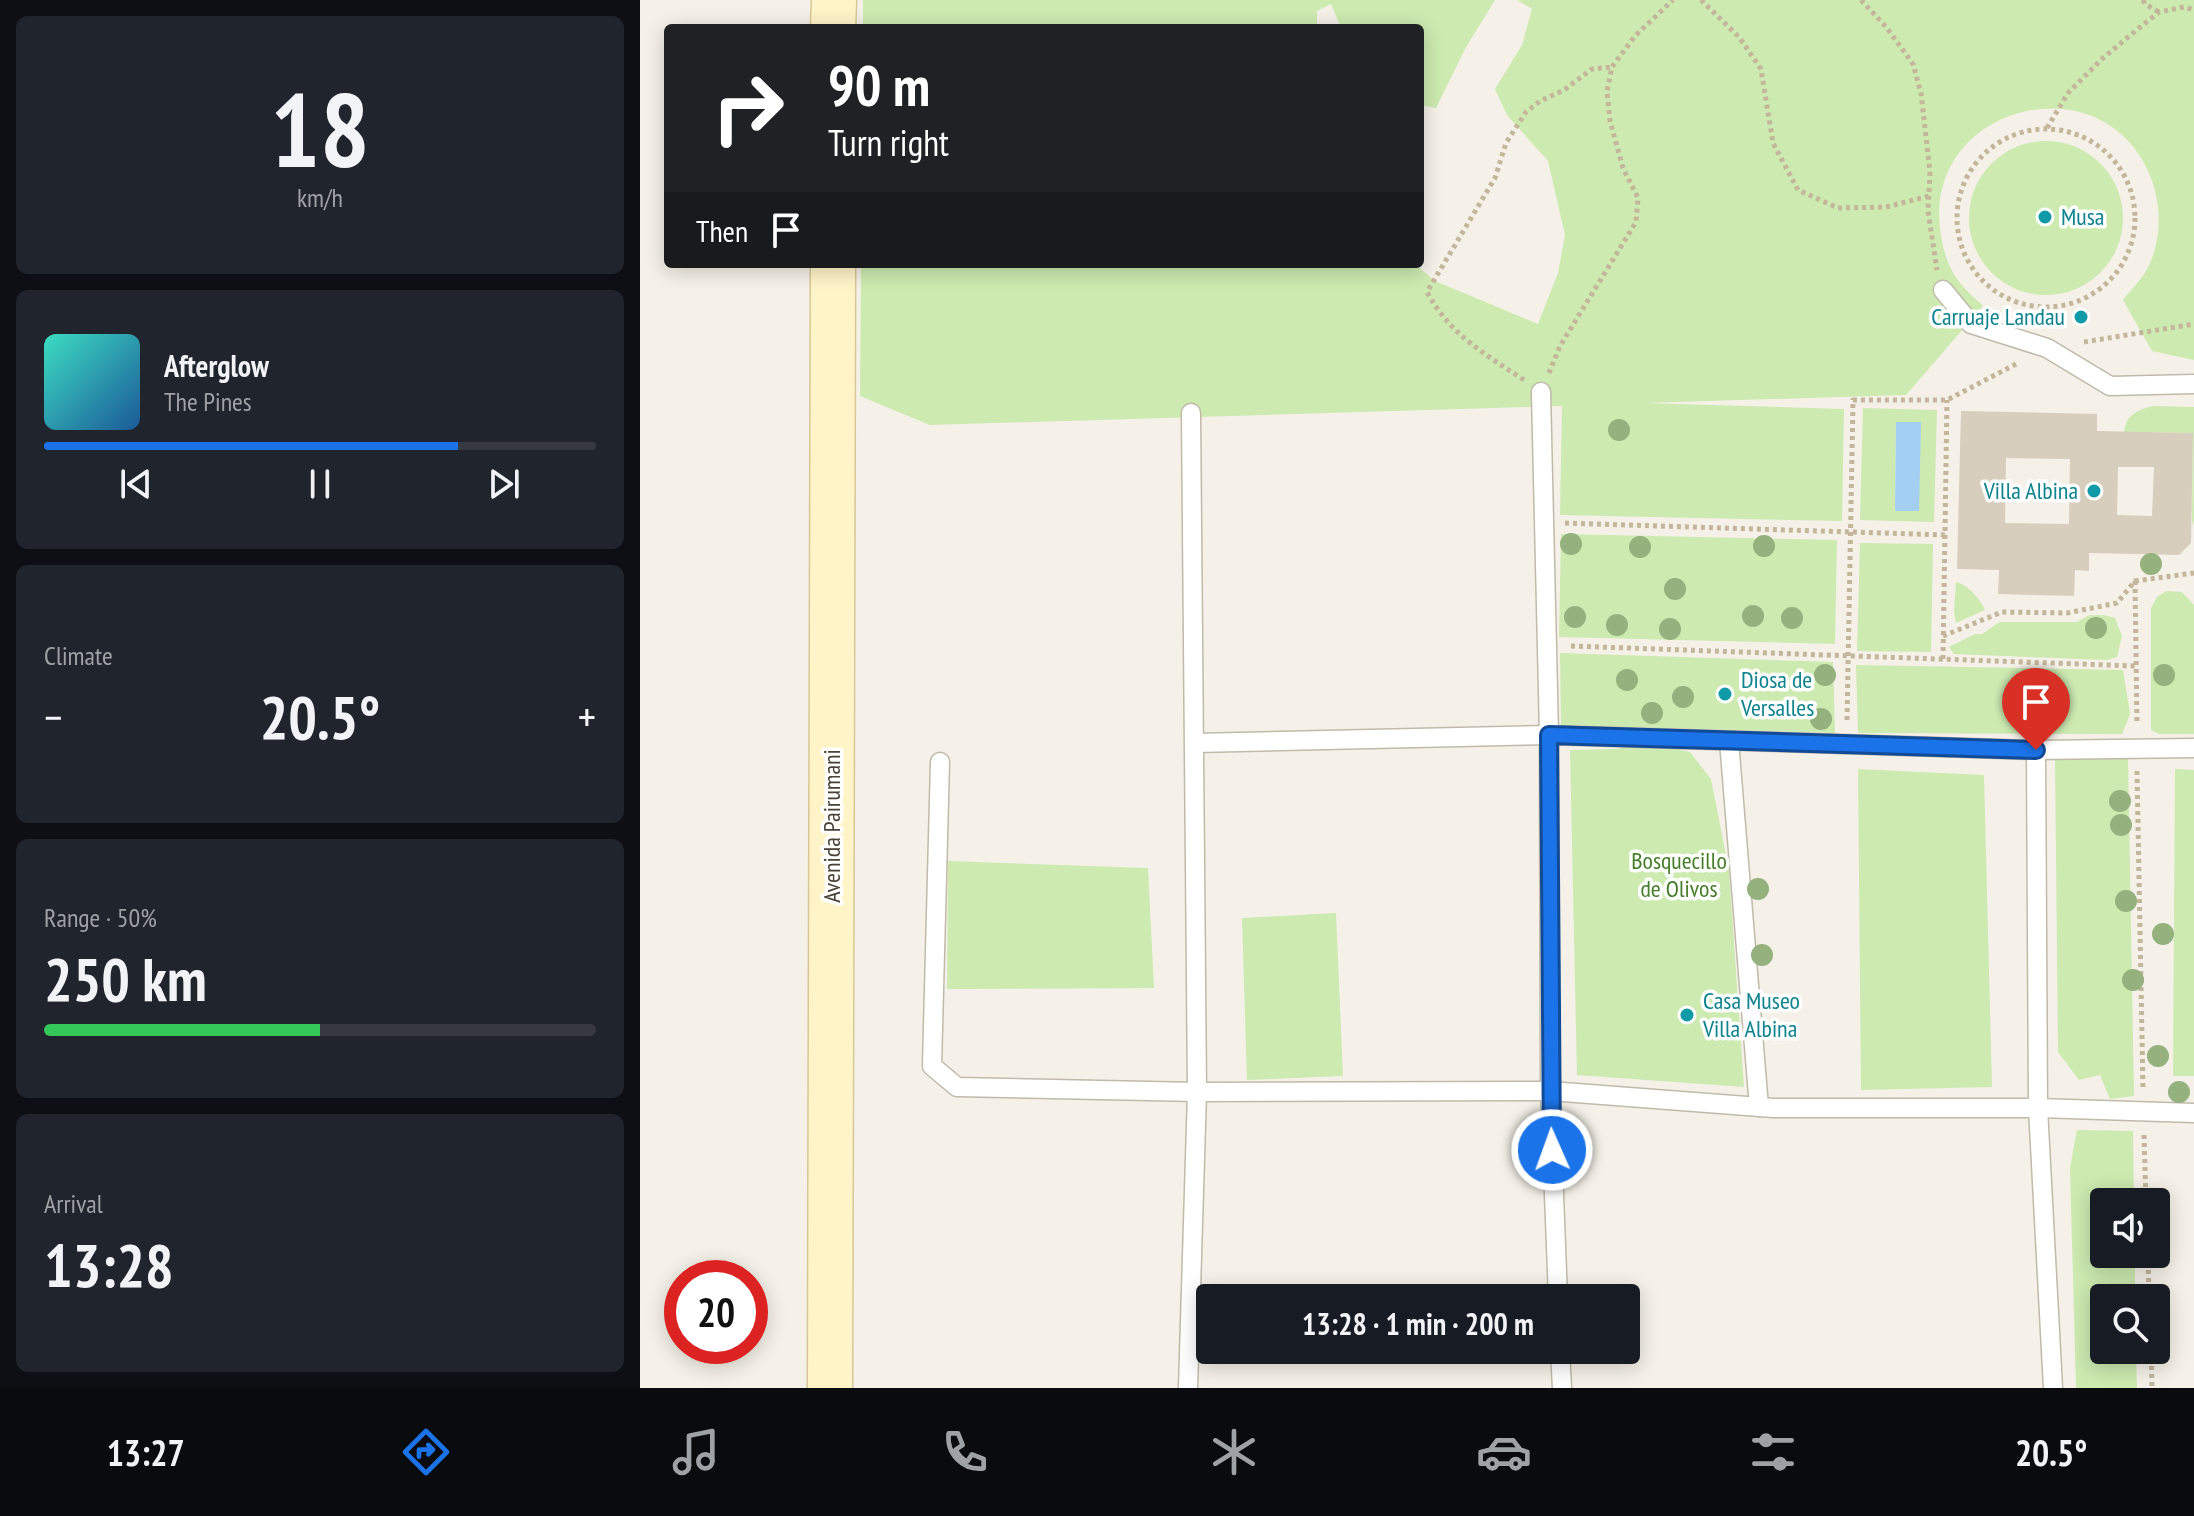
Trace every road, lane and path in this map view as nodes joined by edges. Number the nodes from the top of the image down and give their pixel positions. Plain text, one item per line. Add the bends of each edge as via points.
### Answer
1 (834, 0) edge
2 (1673, 0) edge
3 (1701, 0) edge
4 (1861, 0) edge
5 (2143, 0) edge
6 (2194, 10) edge
7 (2159, 12) junction
8 (833, 24) edge
9 (1612, 67) junction
10 (2047, 129) junction
11 (1929, 196) junction
12 (833, 268) edge
13 (1943, 290) joint
14 (2194, 324) edge
15 (2047, 348) junction
16 (2194, 384) edge
17 (1541, 392) junction
18 (1947, 400) junction
19 (1191, 413) dead end
20 (1544, 522) junction
21 (1849, 532) junction
22 (1945, 535) junction
23 (2194, 573) edge
24 (2135, 581) junction
25 (1943, 636) junction
26 (1546, 645) junction
27 (1847, 655) junction
28 (1943, 659) junction
29 (2136, 666) junction
30 (1549, 735) junction
31 (1729, 741) junction
32 (1195, 743) junction
33 (1847, 745) junction
34 (2194, 748) edge
35 (2137, 749) junction
36 (2036, 750) junction
37 (940, 762) dead end
38 (1550, 1091) junction
39 (1197, 1092) junction
40 (1759, 1107) junction
41 (2038, 1108) junction
42 (2144, 1112) junction
43 (2194, 1113) edge
44 (2146, 1188) edge
45 (1557, 1284) edge
46 (1561, 1364) edge
47 (2151, 1364) edge
48 (830, 1388) edge
49 (1188, 1388) edge
50 (1562, 1388) edge
51 (2053, 1388) edge
52 (2152, 1388) edge

1 - 8 main road
2 - 9 path
3 - 11 path via 1739,37 1761,69 1773,143 1798,190 1838,208 1886,207
4 - 11 path via 1913,64 1921,93
5 - 7 path
6 - 7 path
7 - 10 path via 2068,93
9 - 17 path via 1607,91 1610,121 1638,198 1636,222 1560,346
9 - 17 path via 1592,69 1526,112 1506,143 1495,178 1427,292 1466,342
10 - 10 path via 2019,133 1993,146 1973,166 1960,191 1956,220 1968,260 1996,292 2022,304 2050,307 2077,302 2111,278 2132,244 2136,216 2118,165 2099,145 2074,133
11 - 13 path via 1934,260
12 - 48 main road, Avenida Pairumani
13 - 15 lane via 1971,324
14 - 15 path
15 - 16 lane via 2110,386
15 - 18 path
17 - 20 lane
18 - 21 path via 1853,400
18 - 22 path
19 - 32 lane
20 - 21 path
20 - 26 lane
21 - 22 path
21 - 27 path
22 - 25 path
23 - 24 path
24 - 25 path via 2117,603 2067,613 2002,612
24 - 29 path
25 - 28 path
26 - 27 path
26 - 30 lane
27 - 28 path
27 - 33 path
28 - 29 path
29 - 35 path
30 - 31 lane
30 - 32 lane
30 - 38 lane
31 - 33 lane
31 - 40 lane
32 - 39 lane
33 - 36 lane
34 - 35 lane
35 - 36 lane
35 - 42 path
36 - 41 lane
37 - 39 lane via 932,1066 957,1087
38 - 39 lane
38 - 40 lane
38 - 45 lane
39 - 49 lane
40 - 41 lane
41 - 42 lane
41 - 51 lane
42 - 43 lane
42 - 44 path
46 - 50 lane
47 - 52 path

